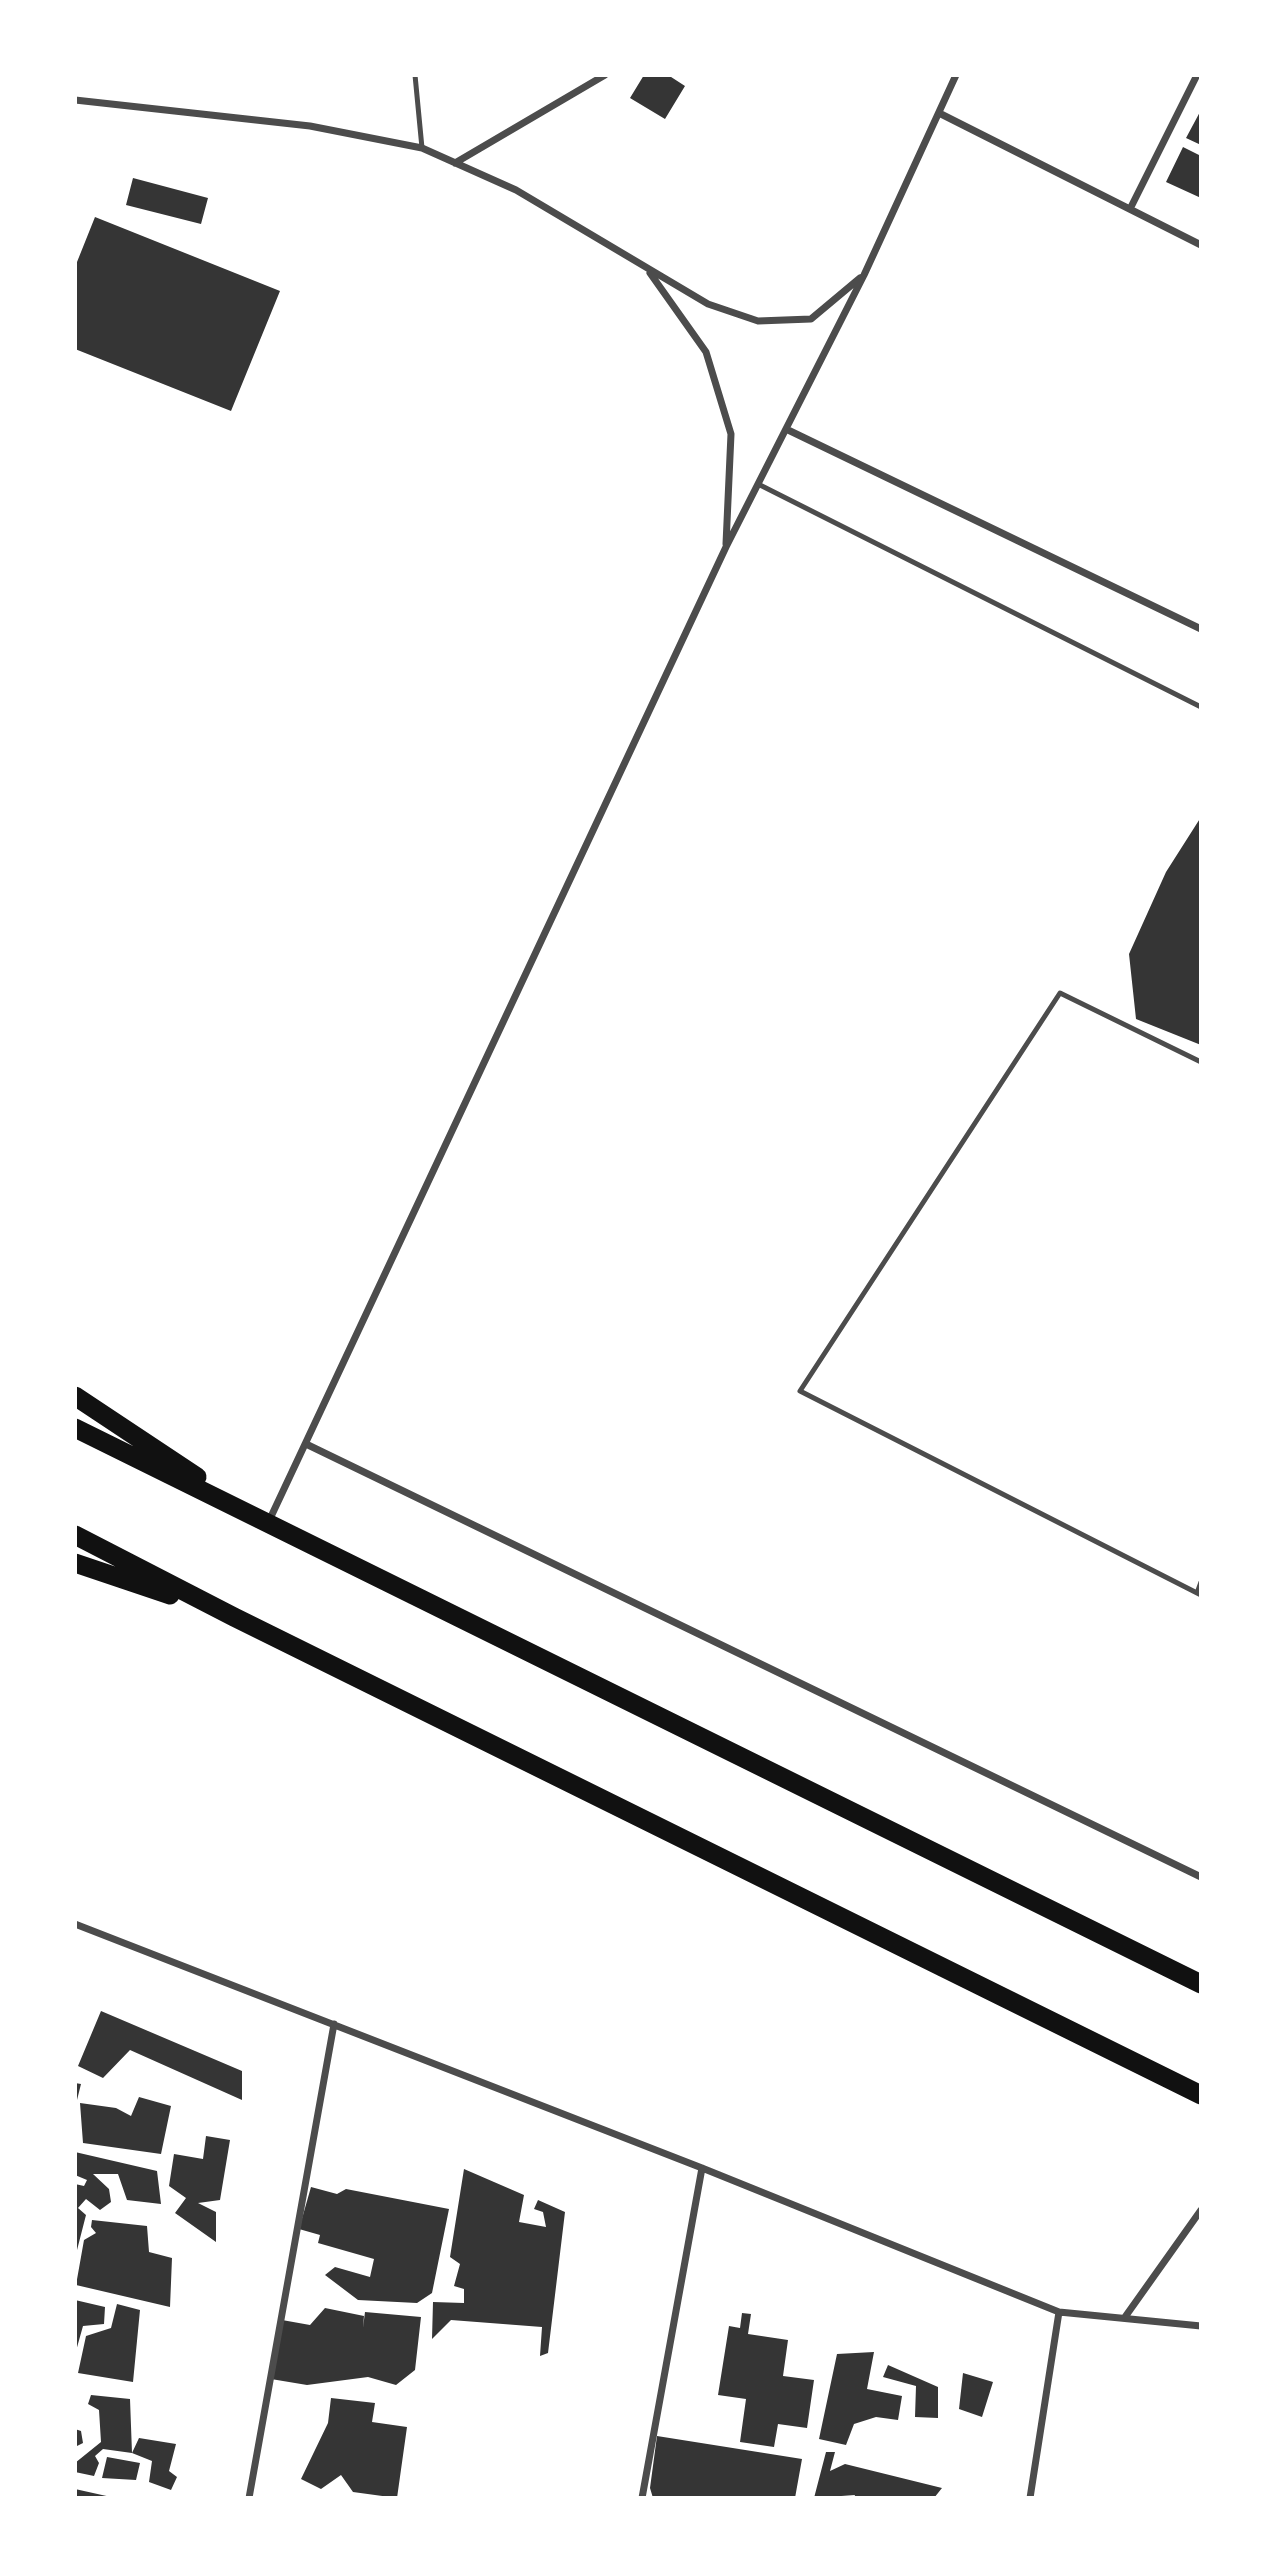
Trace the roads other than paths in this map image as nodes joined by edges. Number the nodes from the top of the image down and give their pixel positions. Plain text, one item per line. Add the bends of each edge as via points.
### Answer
1 (415, 75) edge
2 (605, 75) edge
3 (956, 75) edge
4 (1197, 75) edge
5 (75, 100) edge
6 (939, 113) junction
7 (422, 148) junction
8 (455, 163) junction
9 (1130, 209) junction
10 (1201, 245) edge
11 (647, 270) junction
12 (864, 275) junction
13 (786, 429) junction
14 (758, 484) junction
15 (726, 547) junction
16 (1201, 629) edge
17 (1201, 707) edge
18 (1201, 1062) edge
19 (75, 1396) edge
20 (75, 1428) edge
21 (306, 1444) junction
22 (268, 1524) junction
23 (75, 1535) edge
24 (75, 1563) edge
25 (1201, 1582) edge
26 (1199, 1594) edge
27 (234, 1617) junction
28 (1201, 1877) edge
29 (75, 1924) edge
30 (1201, 1984) edge
31 (334, 2024) junction
32 (1201, 2095) edge
33 (702, 2168) junction
34 (1201, 2210) edge
35 (1059, 2312) junction
36 (1125, 2317) junction
37 (1201, 2326) edge
38 (249, 2498) edge
39 (642, 2498) edge
40 (1030, 2498) edge

1 - 7 lane
2 - 8 street
3 - 6 street
4 - 9 street
5 - 7 street via 310,126
6 - 9 street
6 - 12 street
7 - 8 street
8 - 11 street via 516,190
9 - 10 street
11 - 12 street via 708,304 758,321 811,319
11 - 15 street via 706,352 731,433
12 - 13 street
13 - 14 street
13 - 16 street
14 - 15 street
14 - 17 lane
15 - 21 street
18 - 26 lane via 1060,993 800,1391
19 - 22 highway
20 - 22 highway
21 - 22 street
21 - 28 street
22 - 30 highway
23 - 27 highway
24 - 27 highway
25 - 26 lane
27 - 32 highway
29 - 31 street
31 - 33 street
31 - 38 street
33 - 35 street
33 - 39 street
34 - 36 street
35 - 36 street
35 - 40 street
36 - 37 street

